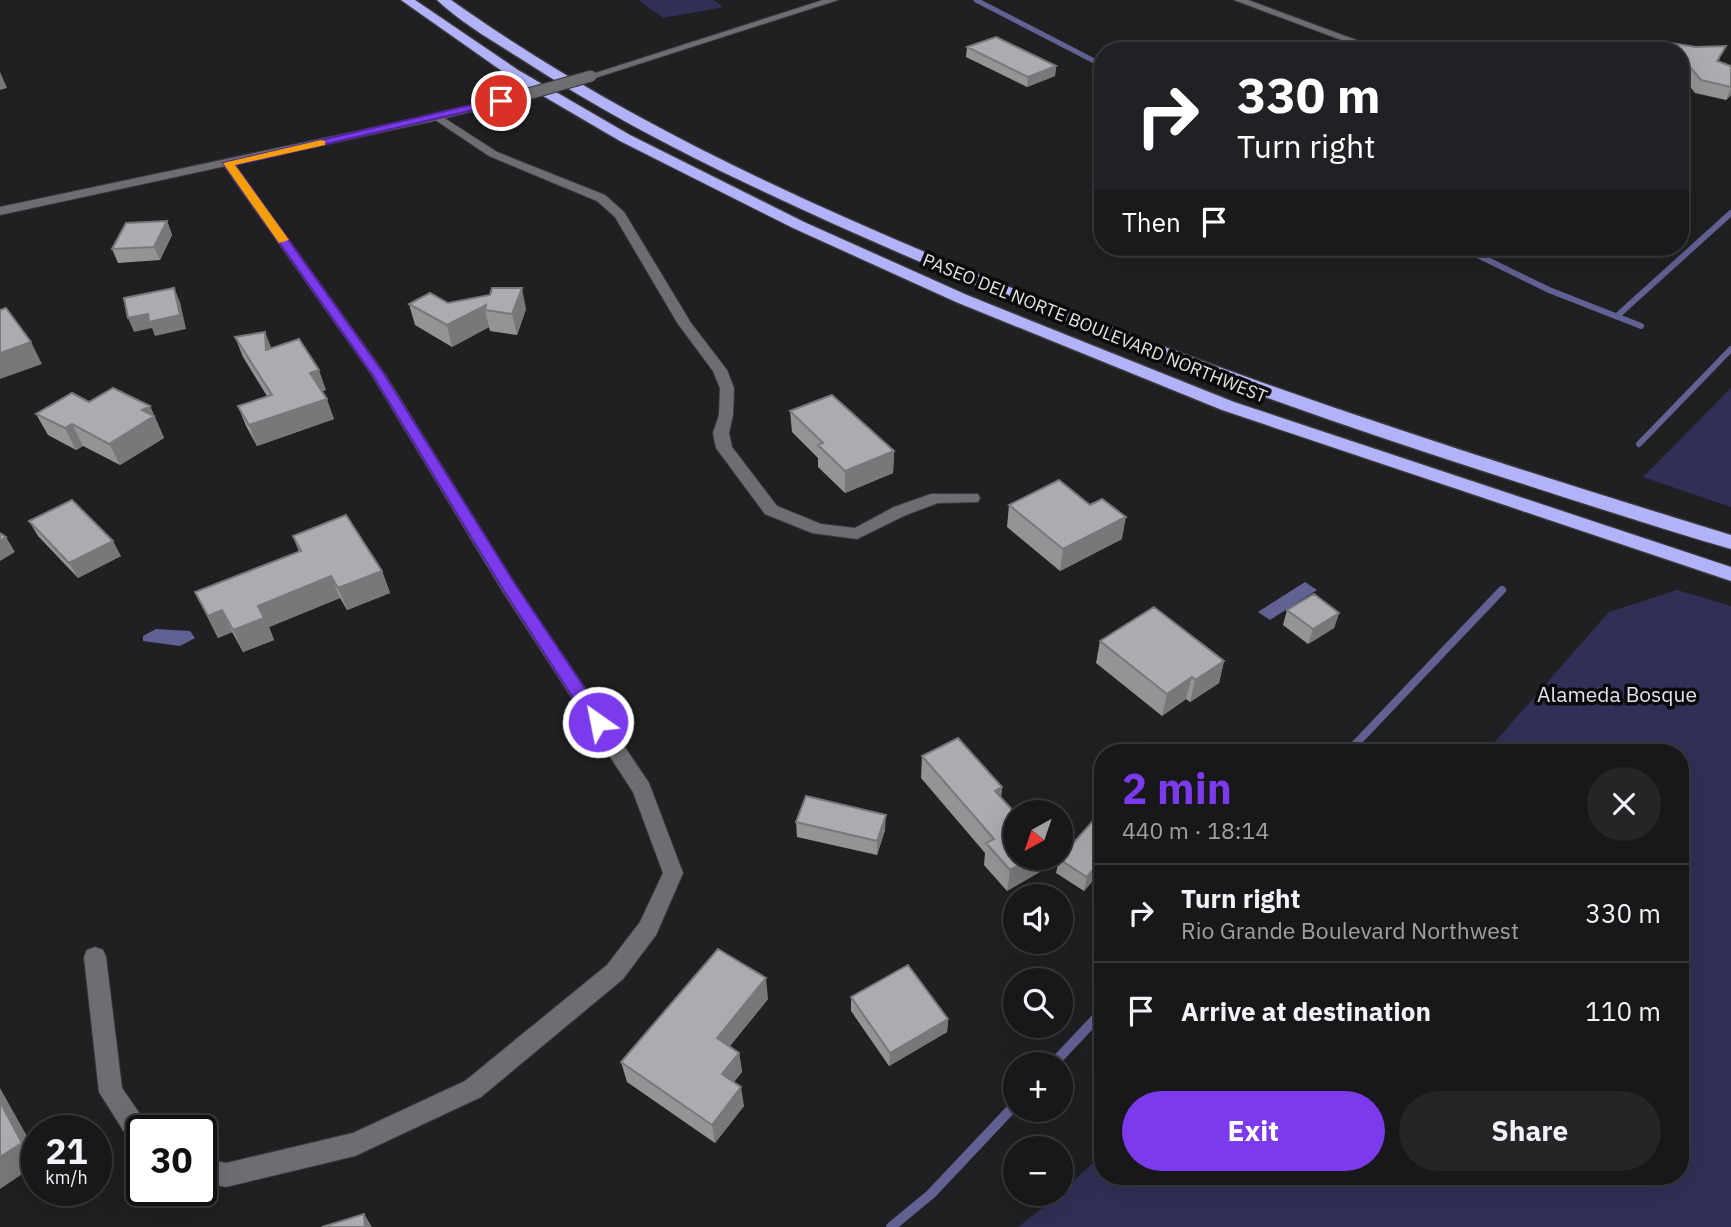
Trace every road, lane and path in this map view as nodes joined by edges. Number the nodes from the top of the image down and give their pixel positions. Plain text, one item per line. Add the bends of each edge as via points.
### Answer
1 (407, 0) edge
2 (443, 0) edge
3 (833, 0) edge
4 (1238, 0) edge
5 (1356, 42) edge
6 (438, 117) junction
7 (228, 163) junction
8 (0, 211) edge
9 (972, 498) dead end
10 (1731, 542) edge
11 (1731, 574) edge
12 (95, 957) dead end
13 (126, 1115) edge
14 (217, 1173) edge

1 - 11 highway, PASEO DEL NORTE BOULEVARD NORTHWEST via 577,112 740,200 994,314 1279,424
2 - 10 highway, PASEO DEL NORTE BOULEVARD NORTHWEST via 605,104 787,198 1058,314 1350,421
3 - 6 street, bridge via 591,76
4 - 5 street
6 - 7 street
6 - 9 street via 493,154 601,198 620,215 685,324 720,370 727,388 721,433 724,448 772,510 818,529 857,534 937,498
7 - 8 street
7 - 14 street via 378,374 509,587 642,789 673,873 648,929 615,972 473,1089 355,1144 226,1175
12 - 13 street via 111,1092

